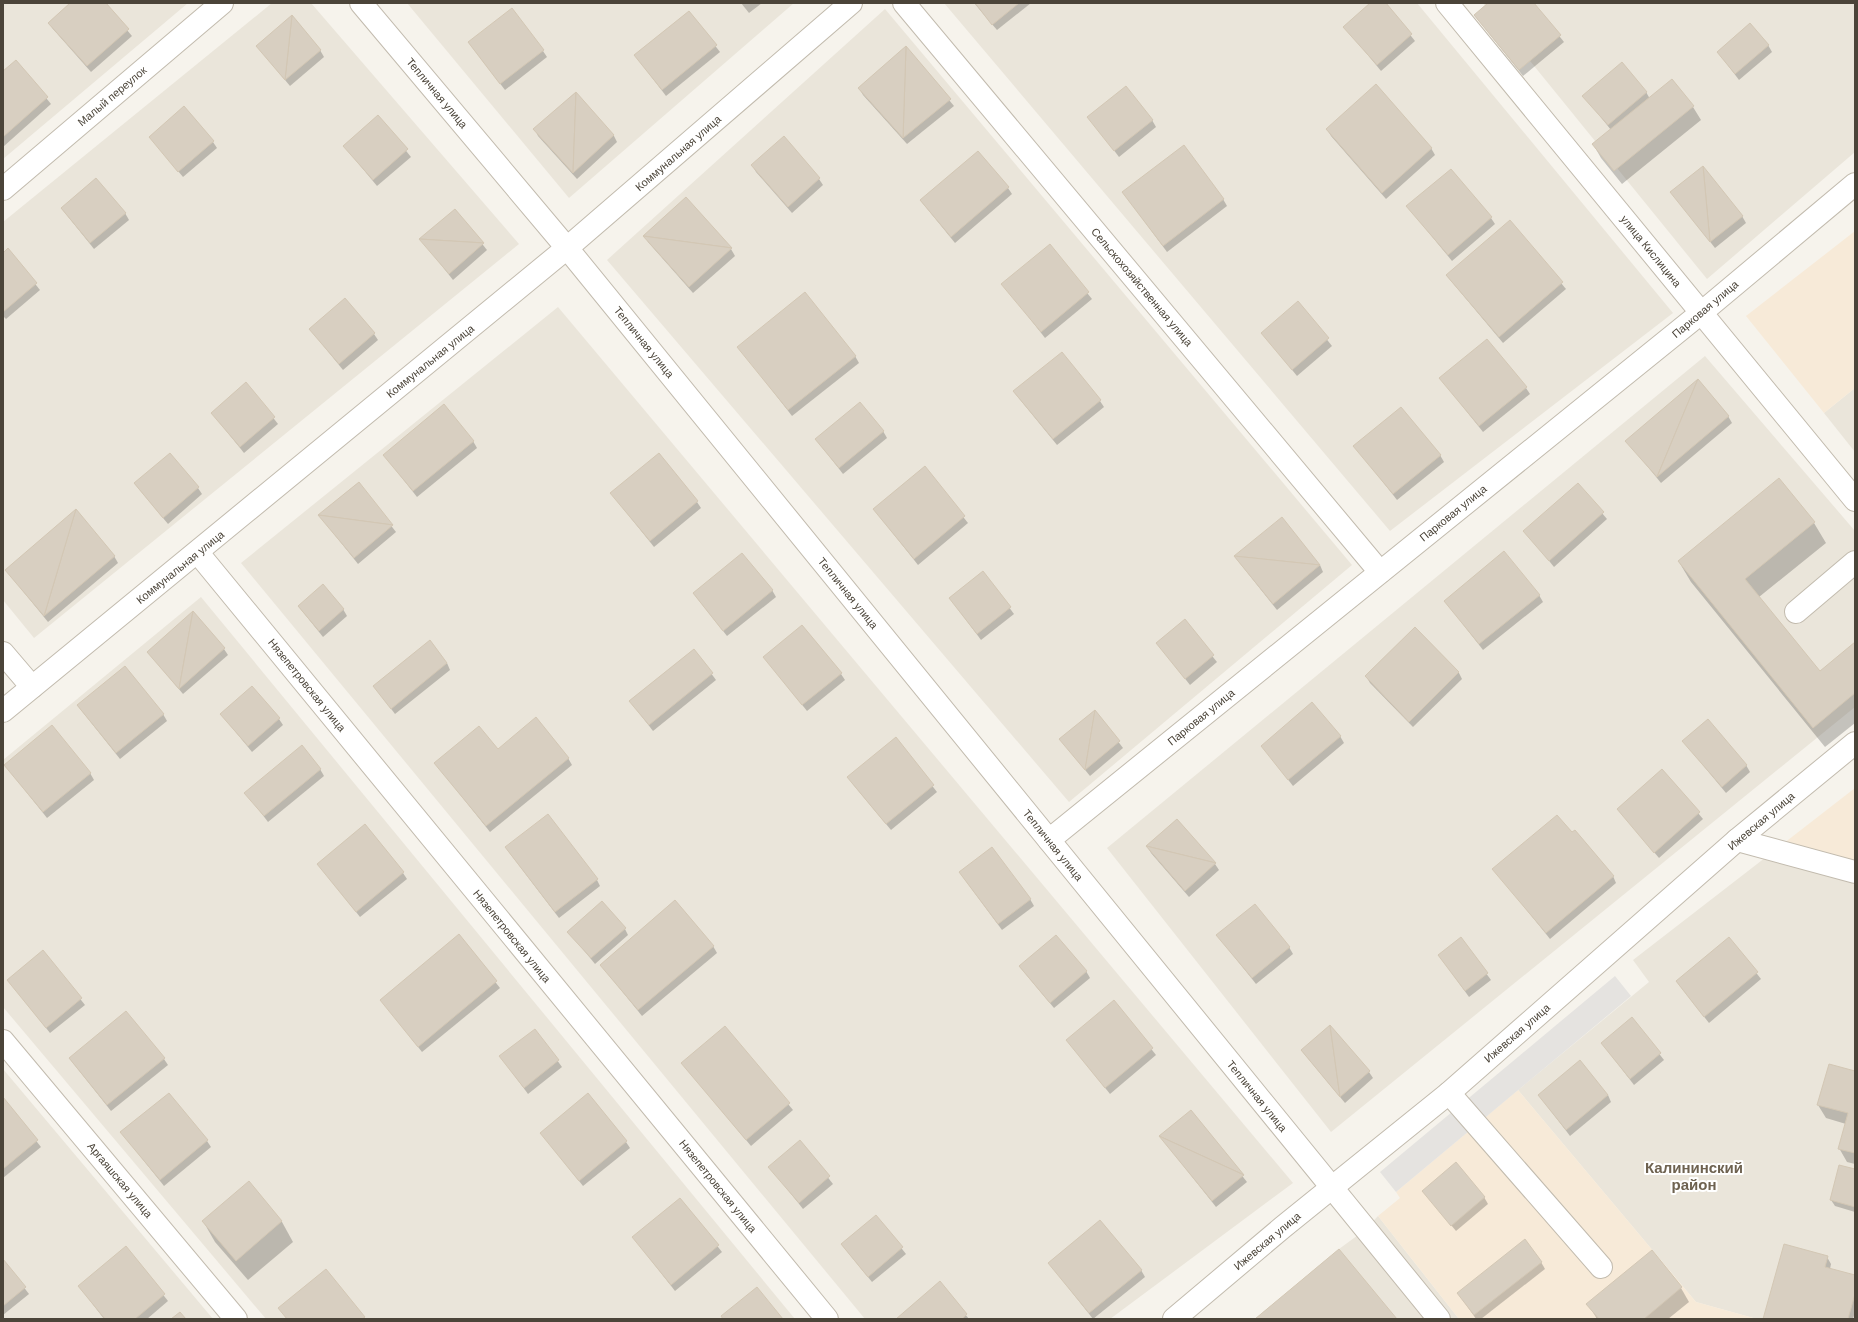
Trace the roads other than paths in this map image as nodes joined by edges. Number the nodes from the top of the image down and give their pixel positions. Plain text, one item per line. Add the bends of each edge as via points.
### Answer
1 (222, 3) edge
2 (361, 3) edge
3 (851, 3) edge
4 (904, 3) edge
5 (1447, 3) edge
6 (1855, 184) edge
7 (3, 189) edge
8 (567, 248) junction
9 (1701, 313) junction
10 (1855, 500) edge
11 (198, 552) junction
12 (1855, 562) edge
13 (1380, 572) junction
14 (1796, 612) dead end
15 (3, 653) edge
16 (32, 687) junction
17 (3, 711) edge
18 (1855, 744) edge
19 (1049, 840) junction
20 (1737, 840) junction
21 (1855, 872) edge
22 (3, 1040) edge
23 (1449, 1093) junction
24 (1331, 1188) junction
25 (1601, 1267) dead end
26 (236, 1319) edge
27 (827, 1319) edge
28 (1174, 1319) edge
29 (1439, 1319) edge

1 - 7 street, Малый переулок
2 - 8 street, Тепличная улица
3 - 8 street, Коммунальная улица
4 - 13 street, Сельскохозяйственная улица
5 - 9 street, улица Кислицина
6 - 9 street, Парковая улица
8 - 11 street, Коммунальная улица
8 - 19 street, Тепличная улица
9 - 10 street, улица Кислицина
9 - 13 street, Парковая улица
11 - 16 street, Коммунальная улица
11 - 27 street, Нязепетровская улица
12 - 14 street
13 - 19 street, Парковая улица
15 - 16 street
16 - 17 street, Коммунальная улица
18 - 20 street, Ижевская улица
19 - 24 street, Тепличная улица
20 - 21 street
20 - 23 street, Ижевская улица
22 - 26 street, Аргаяшская улица
23 - 24 street, Ижевская улица
23 - 25 street
24 - 28 street, Ижевская улица
24 - 29 street, Тепличная улица

